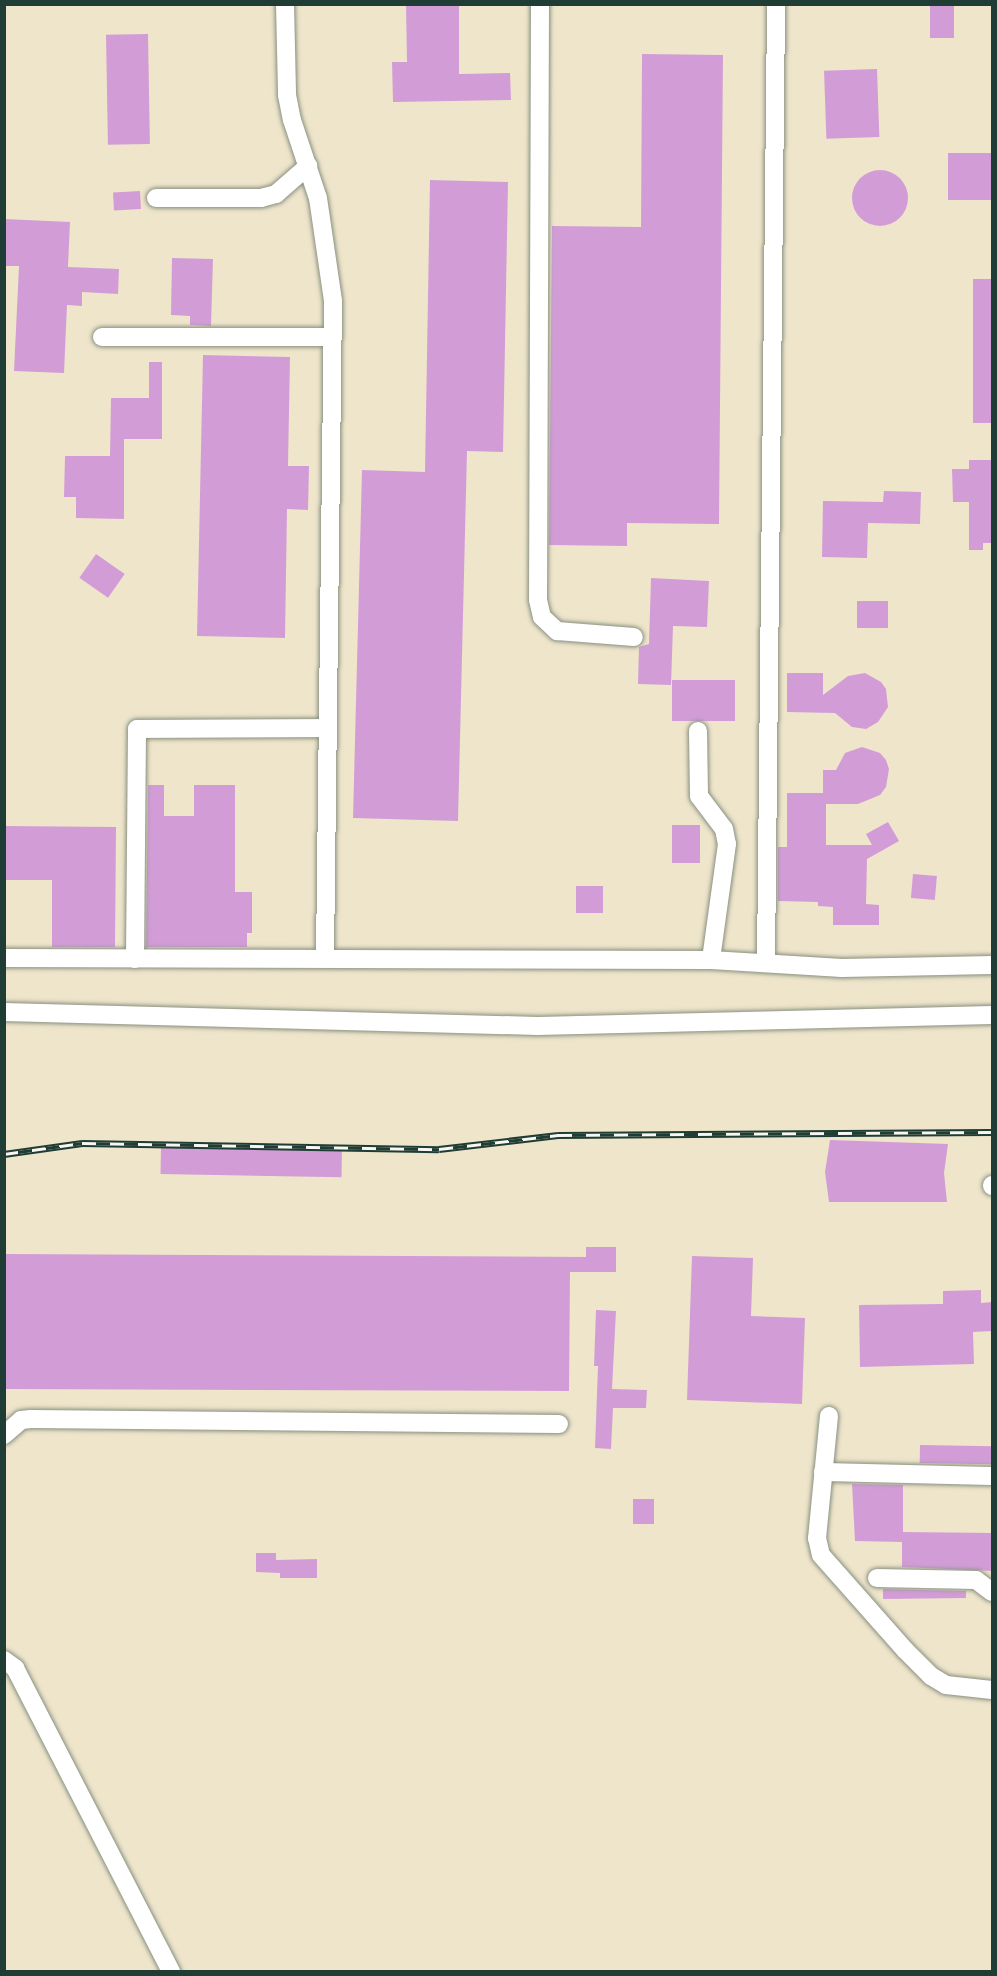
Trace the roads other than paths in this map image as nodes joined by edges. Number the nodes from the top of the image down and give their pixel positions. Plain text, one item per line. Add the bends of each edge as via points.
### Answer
1 (285, 4) edge
2 (540, 4) edge
3 (776, 4) edge
4 (308, 166) junction
5 (156, 198) dead end
6 (102, 337) dead end
7 (333, 337) junction
8 (634, 637) dead end
9 (328, 728) junction
10 (698, 730) dead end
11 (4, 958) edge
12 (135, 958) junction
13 (325, 958) junction
14 (711, 960) junction
15 (766, 963) junction
16 (993, 965) edge
17 (4, 1012) edge
18 (993, 1015) edge
19 (829, 1416) dead end
20 (559, 1424) dead end
21 (4, 1435) edge
22 (823, 1472) junction
23 (993, 1476) edge
24 (877, 1578) dead end
25 (993, 1592) edge
26 (4, 1660) edge
27 (993, 1690) edge
28 (171, 1971) edge

1 - 4 lane via 287,95
2 - 8 lane via 538,600 542,617 557,631
3 - 15 lane
4 - 5 lane via 276,194 261,198
4 - 7 lane via 325,235
6 - 7 lane
7 - 9 lane
9 - 12 lane via 137,729
9 - 13 lane
10 - 14 lane via 699,796 724,829 728,844
11 - 12 lane
12 - 13 lane
13 - 14 lane
14 - 15 lane
15 - 16 lane via 842,968
17 - 18 lane via 538,1026
19 - 22 lane
20 - 21 lane via 31,1419 21,1420
22 - 23 lane
22 - 27 lane via 817,1538 821,1555 932,1676 946,1685
24 - 25 lane via 976,1580
26 - 28 lane via 15,1668

